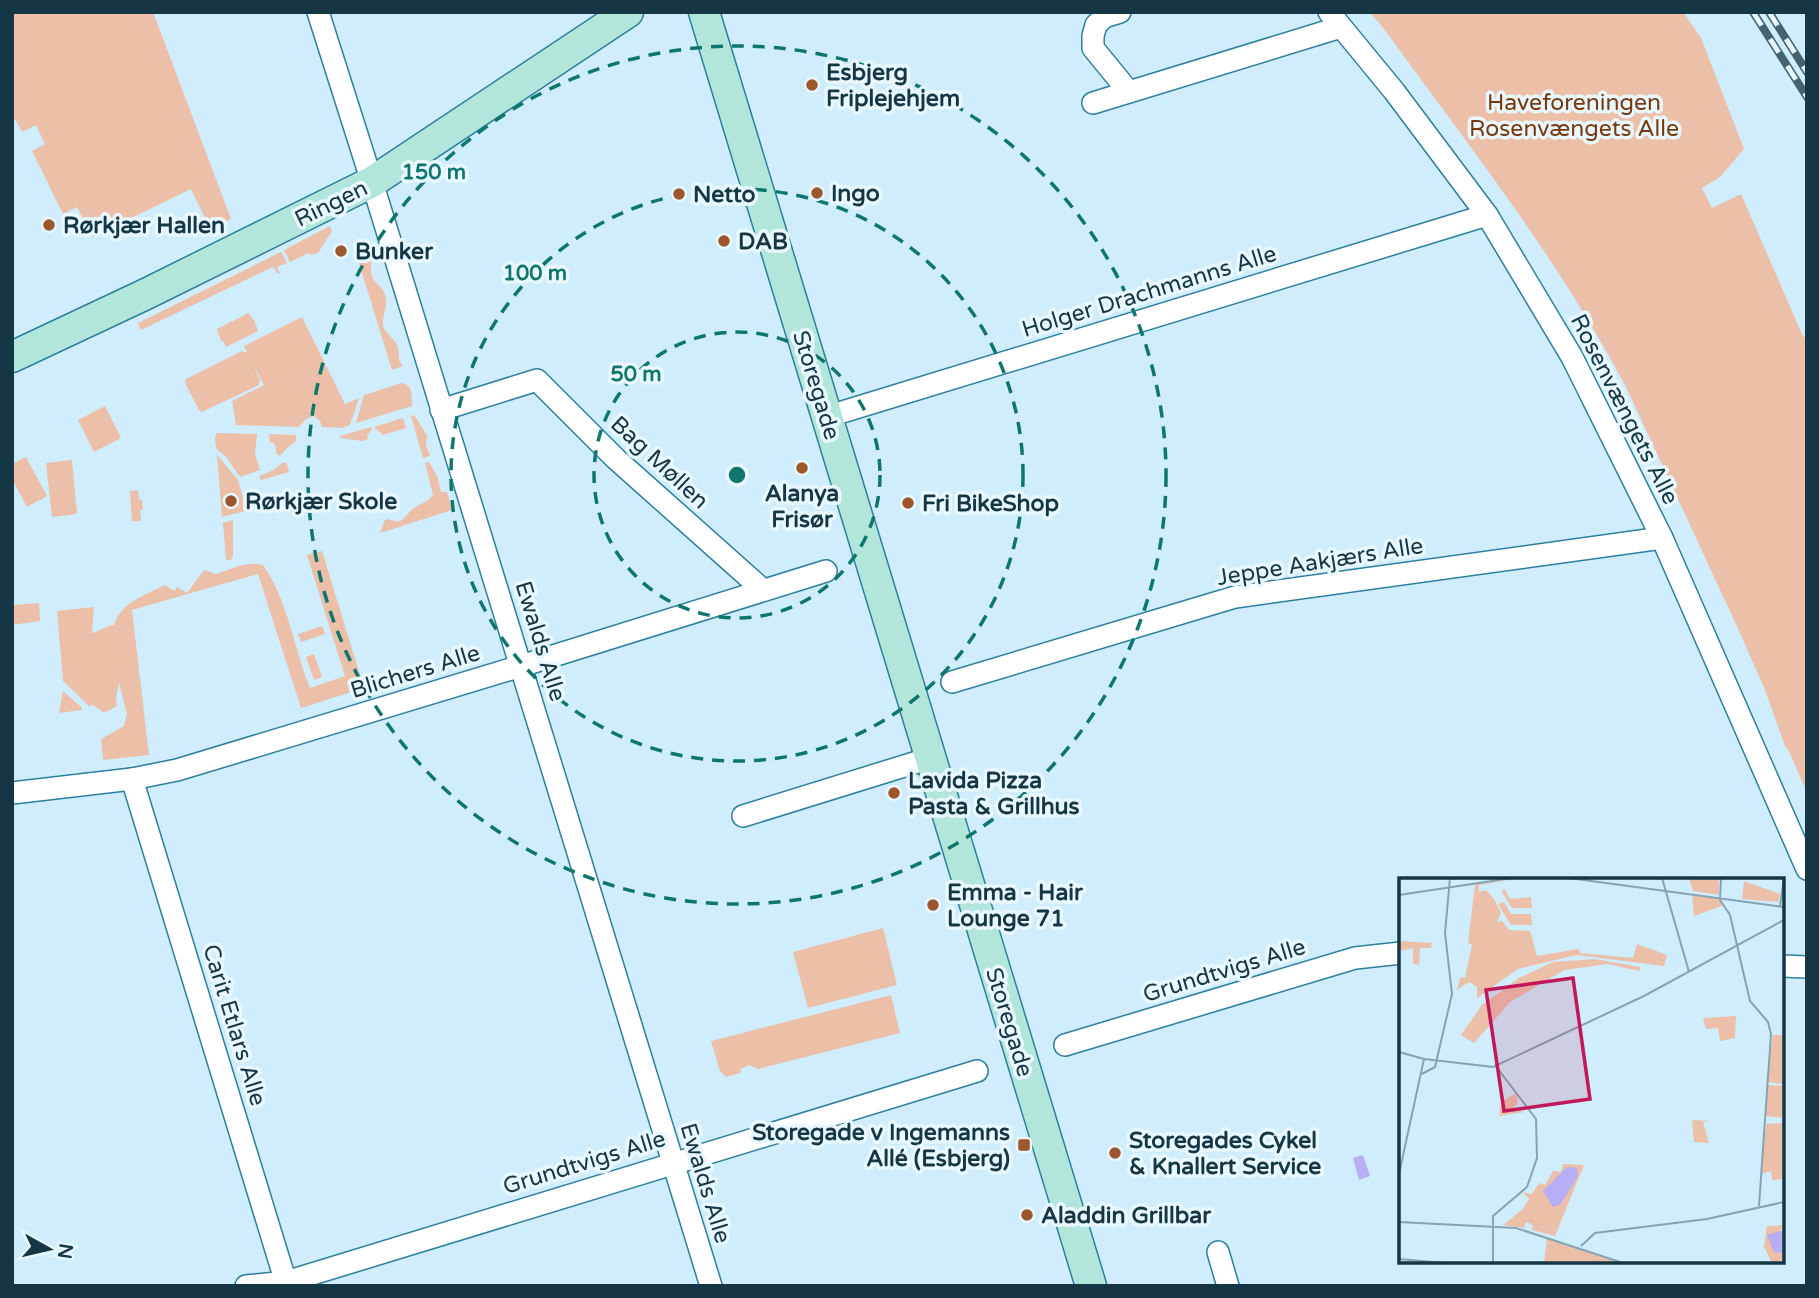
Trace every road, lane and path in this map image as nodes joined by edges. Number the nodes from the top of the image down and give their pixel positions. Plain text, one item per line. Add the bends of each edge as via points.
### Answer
1 (318, 12) edge
2 (628, 12) edge
3 (704, 12) edge
4 (1120, 12) edge
5 (1335, 19) edge
6 (1129, 92) junction
7 (1093, 103) dead end
8 (372, 183) junction
9 (1487, 215) junction
10 (12, 357) edge
11 (441, 410) junction
12 (826, 416) junction
13 (1662, 538) junction
14 (826, 571) dead end
15 (763, 590) junction
16 (521, 666) junction
17 (953, 682) dead end
18 (930, 758) junction
19 (132, 779) junction
20 (12, 793) edge
21 (743, 816) dead end
22 (1807, 869) edge
23 (1399, 953) edge
24 (1784, 966) edge
25 (1807, 967) edge
26 (1065, 1045) dead end
27 (977, 1071) dead end
28 (672, 1163) junction
29 (1218, 1252) dead end
30 (287, 1284) edge
31 (246, 1286) edge
32 (711, 1286) edge
33 (1091, 1286) edge
34 (1228, 1286) edge

1 - 8 street, Ewalds Alle
2 - 8 street, Ringen
3 - 12 street, Storegade
4 - 6 street via 1096,25 1093,48
5 - 6 street
5 - 9 street, Rosenvængets Alle
6 - 7 street
8 - 10 street, Ringen
8 - 11 street, Ewalds Alle
9 - 12 street, Holger Drachmanns Alle
9 - 13 street, Rosenvængets Alle via 1572,357
11 - 15 street, Bag Møllen via 537,380 616,459
11 - 16 street, Ewalds Alle
12 - 18 street, Storegade
13 - 17 street, Jeppe Aakjærs Alle via 1235,597
13 - 22 street, Rosenvængets Alle
14 - 15 street, Blichers Alle
15 - 16 street, Blichers Alle
16 - 19 street, Blichers Alle via 177,770
16 - 28 street, Ewalds Alle
18 - 21 street
18 - 33 street, Storegade
19 - 20 street, Blichers Alle
19 - 30 street, Carit Etlars Alle
23 - 26 street, Grundtvigs Alle via 1355,958
24 - 25 street
27 - 28 street, Grundtvigs Alle
28 - 30 street, Grundtvigs Alle
28 - 32 street, Ewalds Alle
29 - 34 street
30 - 31 street, Grundtvigs Alle

